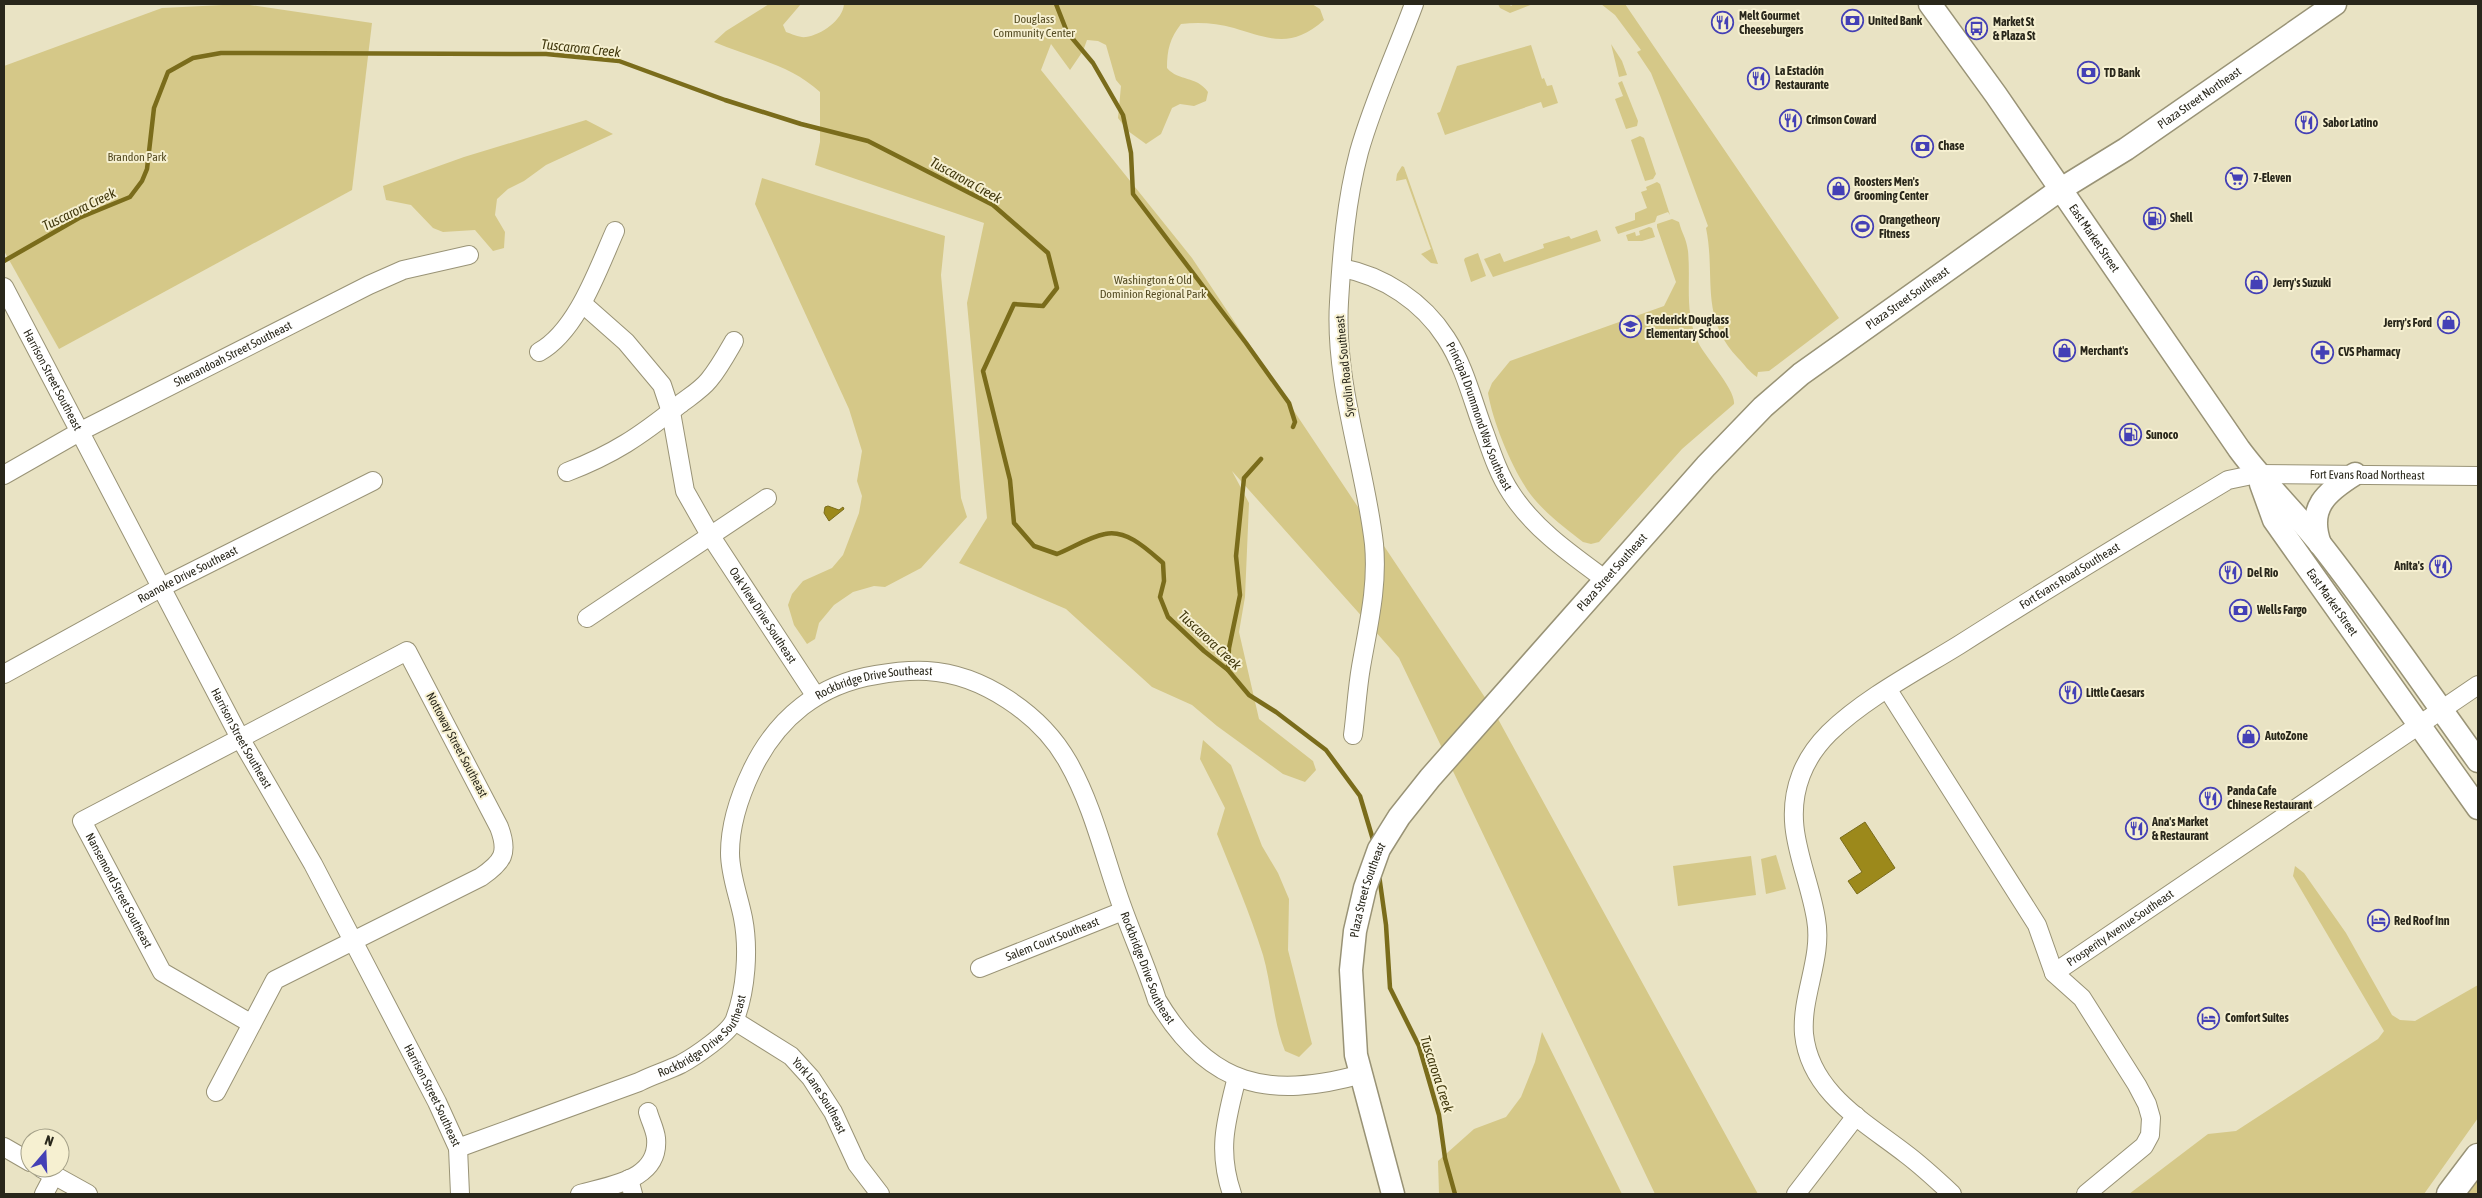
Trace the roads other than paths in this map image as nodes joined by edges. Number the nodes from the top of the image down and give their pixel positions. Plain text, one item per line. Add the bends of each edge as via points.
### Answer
1 (1414, 4) edge
2 (1930, 4) edge
3 (2335, 4) edge
4 (2061, 189) junction
5 (615, 231) dead end
6 (469, 255) dead end
7 (1342, 268) junction
8 (4, 287) edge
9 (583, 304) junction
10 (734, 341) dead end
11 (539, 352) dead end
12 (671, 412) junction
13 (81, 431) junction
14 (567, 472) dead end
15 (4, 474) edge
16 (2258, 474) junction
17 (2355, 474) junction
18 (2478, 476) edge
19 (373, 481) dead end
20 (766, 498) dead end
21 (710, 535) junction
22 (2320, 545) junction
23 (1606, 580) junction
24 (162, 587) junction
25 (587, 618) dead end
26 (4, 674) edge
27 (2478, 685) edge
28 (1888, 690) junction
29 (815, 695) junction
30 (2441, 709) junction
31 (2420, 724) junction
32 (1353, 735) dead end
33 (240, 738) junction
34 (2478, 761) edge
35 (2478, 808) edge
36 (1123, 911) junction
37 (354, 942) junction
38 (980, 968) dead end
39 (2054, 973) junction
40 (735, 1021) junction
41 (252, 1024) junction
42 (1362, 1074) junction
43 (1237, 1078) junction
44 (216, 1092) dead end
45 (648, 1112) dead end
46 (1856, 1116) junction
47 (4, 1147) edge
48 (458, 1148) junction
49 (20, 1156) edge
50 (2478, 1157) edge
51 (47, 1178) edge
52 (59, 1178) edge
53 (631, 1187) edge
54 (44, 1194) edge
55 (88, 1194) edge
56 (460, 1194) edge
57 (580, 1194) edge
58 (880, 1194) edge
59 (1232, 1194) edge
60 (1393, 1194) edge
61 (1796, 1194) edge
62 (1952, 1194) edge
63 (2086, 1194) edge
64 (2450, 1194) edge

1 - 7 street, Sycolin Road Southeast via 1358,155 1349,198
2 - 4 main road, East Market Street
3 - 4 main road, Plaza Street Northeast via 2126,149
4 - 16 main road, East Market Street
4 - 23 main road, Plaza Street Southeast via 1800,374 1706,466
5 - 9 street
6 - 13 street, Shenandoah Street Southeast via 403,270 369,284
7 - 23 street, Principal Drummond Way Southeast via 1362,272 1404,294 1447,338 1498,470 1511,493 1544,531
7 - 32 street, Sycolin Road Southeast via 1339,337 1374,555 1374,599 1360,670
8 - 13 street, Harrison Street Southeast
9 - 11 street via 550,346
9 - 12 street, Oak View Drive Southeast via 641,356 662,386
10 - 12 street via 708,382
12 - 14 street via 627,445
12 - 21 street, Oak View Drive Southeast via 685,491
13 - 15 street, Shenandoah Street Southeast
13 - 24 street, Harrison Street Southeast
16 - 17 street, Fort Evans Road Northeast
16 - 22 main road, East Market Street
16 - 28 street, Fort Evans Road Southeast via 2228,480
16 - 31 main road, East Market Street via 2274,520
17 - 18 street, Fort Evans Road Northeast
17 - 22 main road via 2322,501 2315,529
19 - 24 street, Roanoke Drive Southeast
20 - 21 street
21 - 25 street
21 - 29 street, Oak View Drive Southeast
22 - 30 main road, East Market Street
23 - 42 main road, Plaza Street Southeast via 1430,778 1379,849 1355,931 1351,970 1356,1055
24 - 26 street, Roanoke Drive Southeast
24 - 33 street, Harrison Street Southeast
27 - 30 street
28 - 39 street via 2038,925
28 - 46 street, Fort Evans Road Southeast via 1830,732 1809,758 1800,777 1794,823 1796,847 1816,919 1818,950 1806,1000 1804,1035 1812,1064 1826,1089
29 - 36 street, Rockbridge Drive Southeast via 856,679 903,671 927,671 968,680 1016,706 1045,732 1068,763 1085,801
29 - 40 street, Rockbridge Drive Southeast via 786,721 752,769 734,821 730,856 747,950
30 - 31 street
30 - 34 main road, East Market Street
31 - 35 main road, East Market Street
31 - 39 street, Prosperity Avenue Southeast
33 - 37 street, Harrison Street Southeast
33 - 37 street, Nottoway Street Southeast via 408,651 500,827 504,852 495,868 482,877
33 - 41 street, Nansemond Street Southeast via 82,821 162,972
36 - 38 street, Salem Court Southeast
36 - 43 street, Rockbridge Drive Southeast via 1157,1000 1170,1023 1209,1062
37 - 41 street via 275,980
37 - 48 street, Harrison Street Southeast
39 - 63 street, Prosperity Avenue Southeast via 2082,998 2137,1084 2151,1118 2150,1135 2144,1146
40 - 48 street, Rockbridge Drive Southeast via 722,1035 681,1064
40 - 58 street, York Lane Southeast via 791,1056 811,1078 833,1112 857,1164
41 - 44 street
42 - 43 street, Rockbridge Drive Southeast via 1313,1086 1286,1087
42 - 60 main road
43 - 59 street via 1223,1139
45 - 53 street via 656,1136 656,1149 651,1162
46 - 61 street
46 - 62 street via 1908,1155
47 - 49 street
48 - 56 street, Harrison Street Southeast
50 - 64 highway
51 - 54 street
52 - 55 street
53 - 57 street

